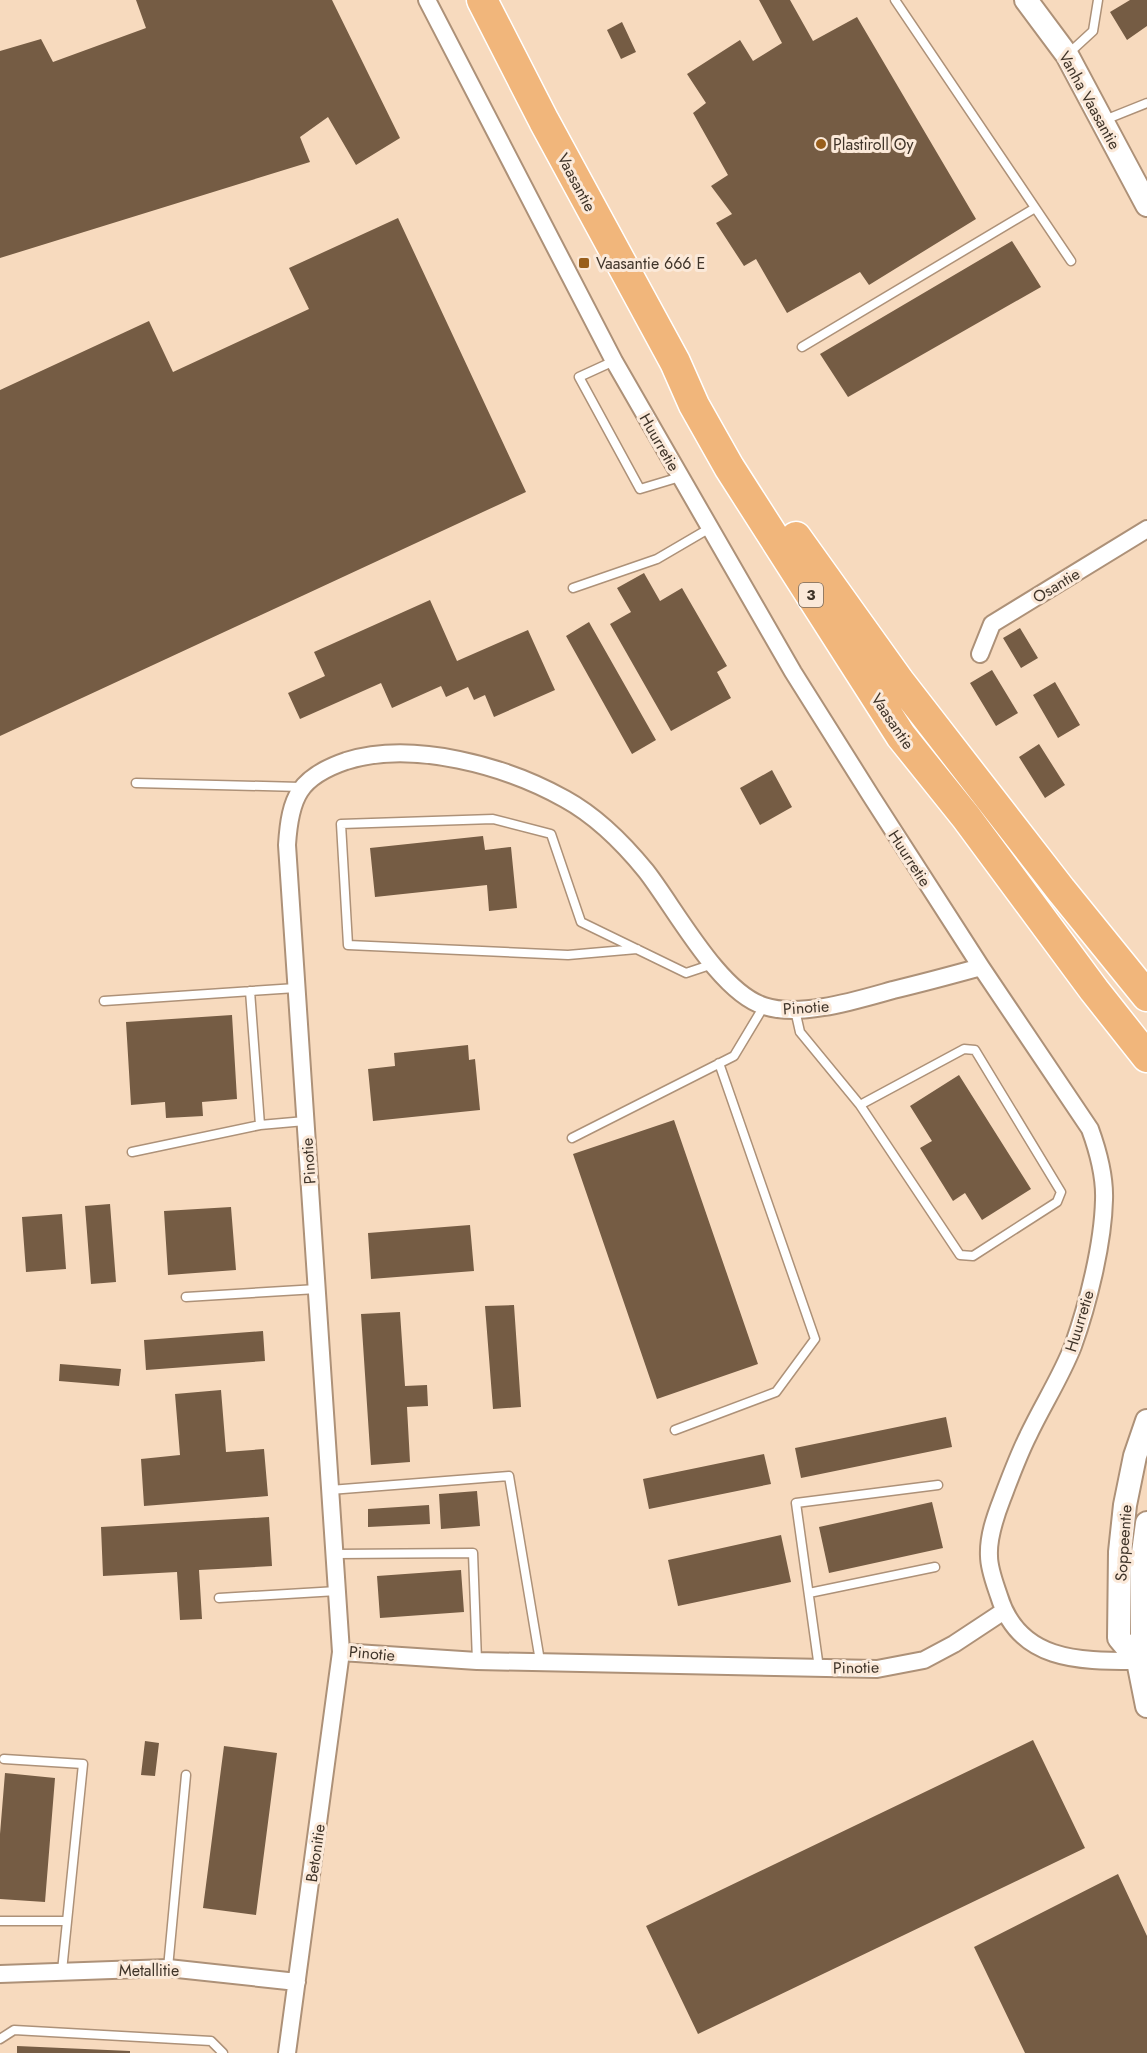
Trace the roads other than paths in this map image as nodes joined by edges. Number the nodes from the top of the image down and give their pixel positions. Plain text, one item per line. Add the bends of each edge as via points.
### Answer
1 (427, 0) edge
2 (482, 0) edge
3 (895, 0) edge
4 (1026, 0) edge
5 (1098, 0) edge
6 (1067, 55) junction
7 (1147, 103) edge
8 (1102, 121) junction
9 (1147, 205) edge
10 (1035, 208) junction
11 (1071, 261) dead end
12 (802, 347) dead end
13 (614, 361) junction
14 (675, 362) junction
15 (680, 477) junction
16 (710, 528) junction
17 (1147, 529) edge
18 (573, 588) dead end
19 (981, 654) dead end
20 (136, 783) dead end
21 (301, 787) junction
22 (637, 949) junction
23 (713, 964) junction
24 (981, 967) junction
25 (296, 988) junction
26 (250, 992) junction
27 (1147, 996) edge
28 (104, 1001) dead end
29 (764, 1006) junction
30 (795, 1010) junction
31 (1147, 1057) edge
32 (719, 1063) junction
33 (860, 1105) junction
34 (305, 1121) junction
35 (260, 1125) junction
36 (572, 1138) dead end
37 (132, 1152) dead end
38 (317, 1288) junction
39 (186, 1297) dead end
40 (1147, 1422) edge
41 (675, 1430) dead end
42 (938, 1485) dead end
43 (330, 1490) junction
44 (1147, 1523) edge
45 (335, 1554) junction
46 (935, 1567) dead end
47 (337, 1591) junction
48 (809, 1593) junction
49 (219, 1598) dead end
50 (1004, 1611) junction
51 (341, 1652) junction
52 (477, 1661) junction
53 (540, 1661) junction
54 (1138, 1661) junction
55 (819, 1668) junction
56 (1147, 1706) edge
57 (4, 1759) dead end
58 (186, 1775) dead end
59 (0, 1921) edge
60 (67, 1921) junction
61 (168, 1968) junction
62 (62, 1971) junction
63 (0, 1974) edge
64 (297, 1982) junction
65 (0, 2039) edge
66 (223, 2053) edge
67 (287, 2053) edge

1 - 13 street, Huurretie
2 - 14 highway, Vaasantie / 3
3 - 10 lane
4 - 6 main road, Vanha Vaasantie
5 - 6 lane via 1093,31
6 - 8 main road, Vanha Vaasantie
7 - 8 lane
8 - 9 main road, Vanha Vaasantie
10 - 11 lane
10 - 12 lane
13 - 15 street, Huurretie
13 - 15 lane via 579,377 640,489
14 - 27 highway, Vaasantie / 3 via 899,681
14 - 31 highway, Vaasantie / 3 via 729,467 901,736
15 - 16 street, Huurretie
16 - 18 lane via 657,559
16 - 24 street, Huurretie via 793,672
17 - 19 street, Osantie via 992,624
20 - 21 lane
21 - 23 street, Pinotie via 328,767 356,758 393,754 462,761 538,786 567,800 622,843
21 - 25 street, Pinotie via 289,815 287,845
22 - 22 lane via 581,922 552,834 493,819 341,824 348,945 567,955
22 - 23 lane via 686,973
23 - 29 street, Pinotie via 748,999
24 - 30 street, Pinotie via 837,1005
24 - 50 street, Huurretie via 1090,1129 1099,1152 1104,1199 1093,1273 1073,1346 1010,1476 992,1528 989,1557
25 - 26 lane
25 - 34 street, Pinotie
26 - 28 lane
26 - 35 lane
29 - 30 street, Pinotie
29 - 32 lane via 734,1056
30 - 33 lane via 800,1032
32 - 36 lane
32 - 41 lane via 815,1339 776,1392
33 - 33 lane via 964,1049 975,1050 1061,1192 1057,1202 973,1256 960,1255
34 - 35 lane
34 - 38 street, Pinotie
35 - 37 lane
38 - 39 lane
38 - 43 street, Pinotie
40 - 54 main road, Soppeentie via 1135,1456 1120,1552 1119,1638
42 - 48 lane via 796,1503
43 - 45 street, Pinotie
43 - 53 lane via 509,1476
44 - 54 main road, Soppeentie
45 - 47 street, Pinotie
45 - 52 lane via 473,1553
46 - 48 lane
47 - 49 lane
47 - 51 street, Pinotie
48 - 55 lane
50 - 54 street, Huurretie via 1016,1631 1052,1653 1090,1661
50 - 55 street, Pinotie via 924,1660 877,1669
51 - 52 street, Pinotie
51 - 64 street, Betonitie
52 - 53 street, Pinotie
53 - 55 street, Pinotie
54 - 56 main road, Soppeentie
57 - 60 lane via 83,1764
58 - 61 lane
59 - 60 lane
60 - 62 lane
61 - 62 street, Metallitie
61 - 64 street, Metallitie
62 - 63 street, Metallitie
64 - 67 street, Betonitie
65 - 66 lane via 14,2030 211,2041

